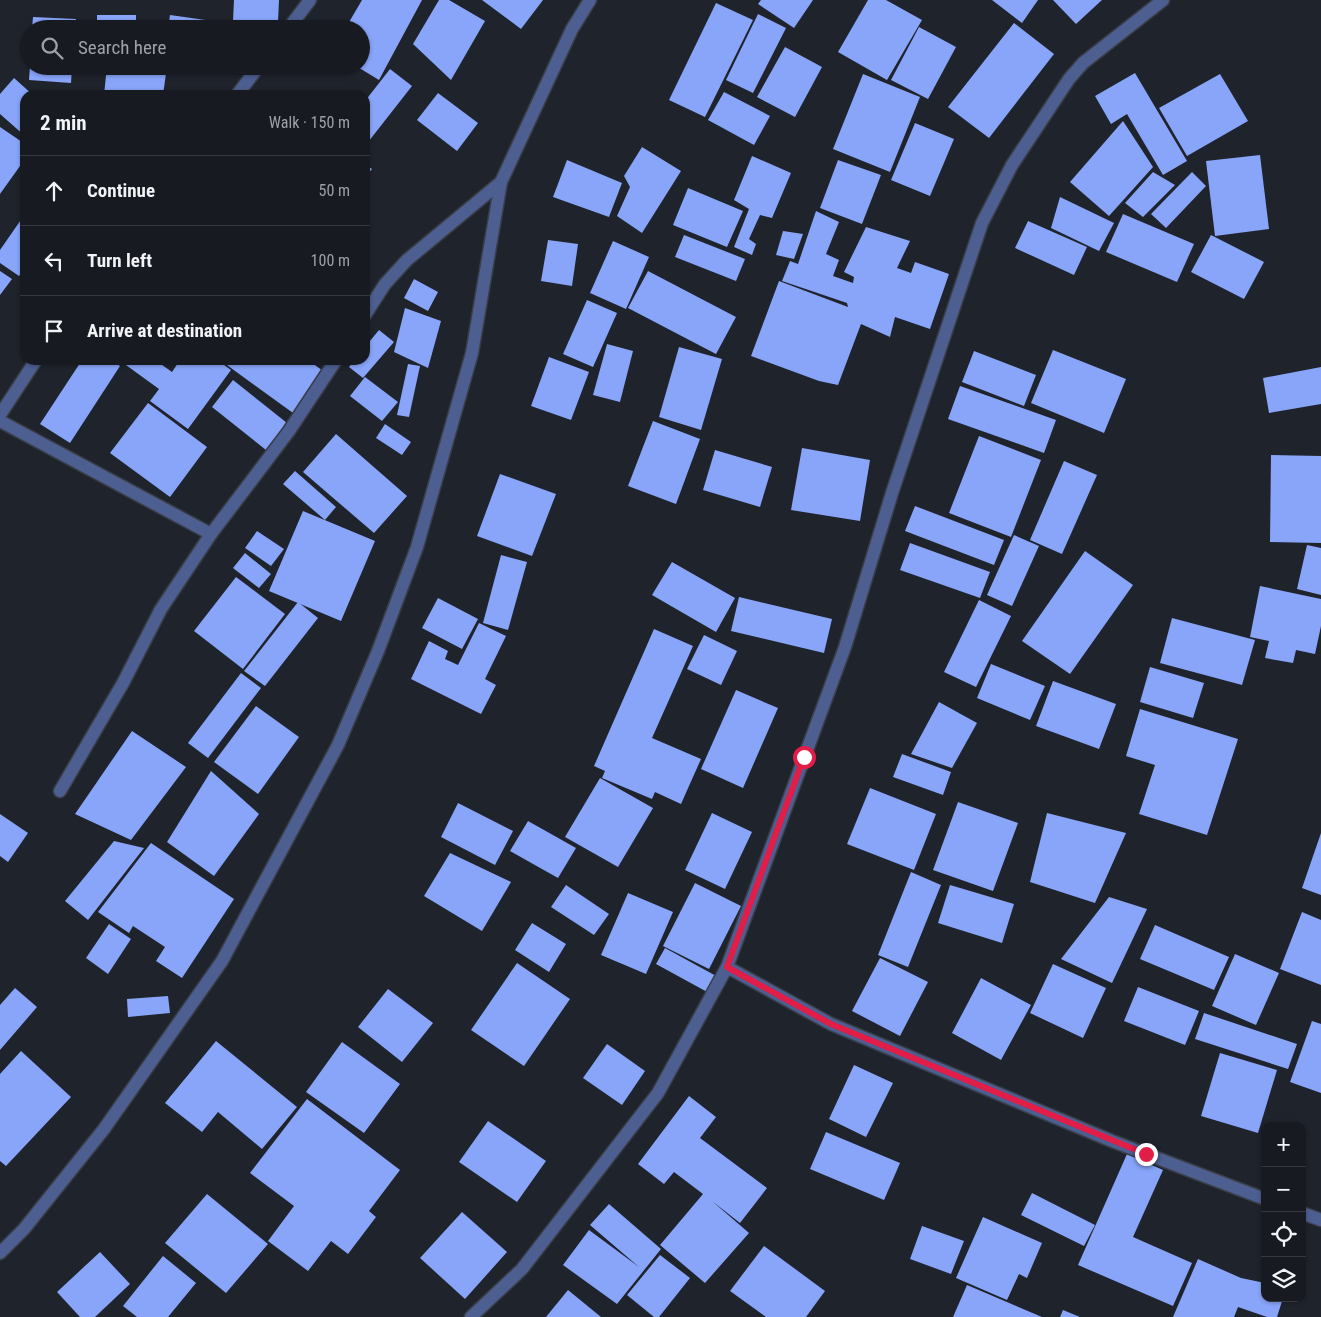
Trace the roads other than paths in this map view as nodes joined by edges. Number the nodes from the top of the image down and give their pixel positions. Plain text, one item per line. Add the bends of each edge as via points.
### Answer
1 (310, 0) edge
2 (590, 0) edge
3 (1163, 0) edge
4 (295, 20) edge
5 (252, 75) edge
6 (241, 90) edge
7 (502, 182) junction
8 (370, 307) edge
9 (33, 365) edge
10 (333, 365) edge
11 (0, 415) edge
12 (0, 421) edge
13 (211, 534) junction
14 (60, 791) dead end
15 (727, 967) junction
16 (1261, 1197) edge
17 (1306, 1214) edge
18 (1321, 1220) edge
19 (0, 1253) edge
20 (471, 1317) edge

1 - 4 street
2 - 7 street via 572,29
3 - 15 street via 1083,63 1069,79 1012,165 982,223 892,492 846,647
5 - 6 street
7 - 8 street via 408,260 385,284
7 - 19 street via 472,353 417,547 338,745 222,961 104,1129 24,1229
9 - 11 street
10 - 13 street via 289,431
12 - 13 street
13 - 14 street via 161,609 123,683
15 - 16 street via 831,1024 1112,1141
15 - 20 street via 658,1093 522,1269
17 - 18 street

